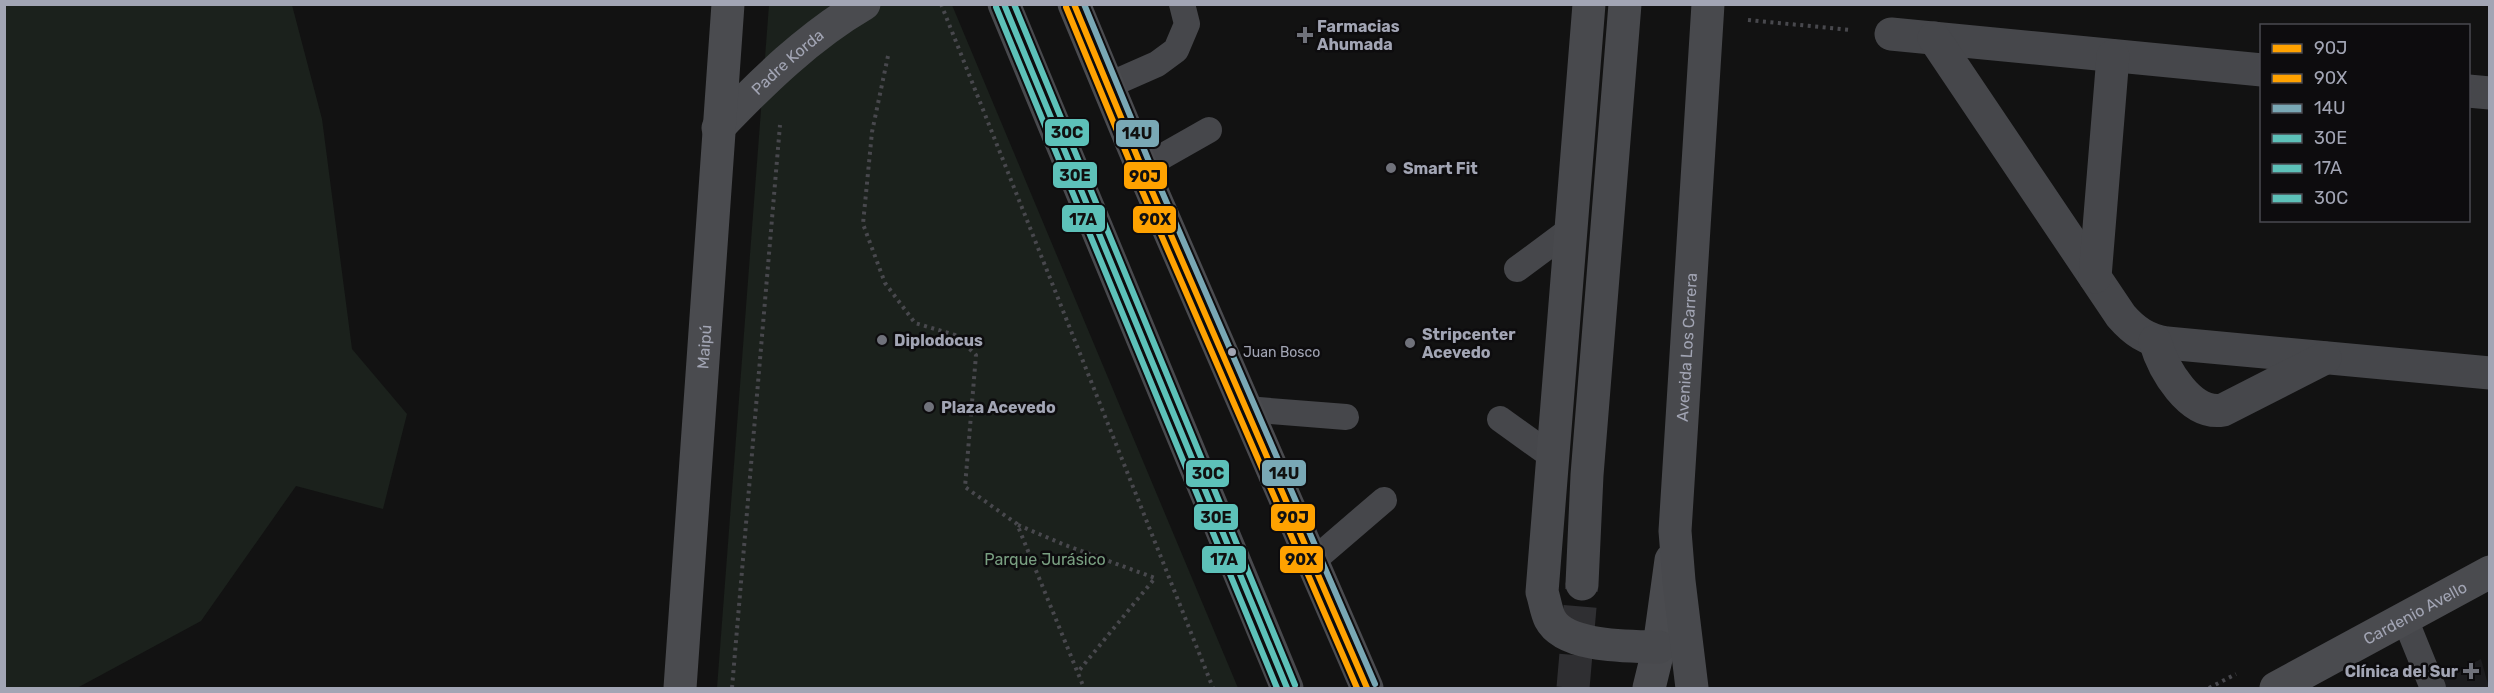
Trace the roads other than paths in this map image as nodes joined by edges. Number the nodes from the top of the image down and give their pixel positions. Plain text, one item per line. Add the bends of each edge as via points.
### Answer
1 (728, 4) edge
2 (864, 4) edge
3 (1004, 4) edge
4 (1074, 4) edge
5 (1182, 4) edge
6 (1589, 4) edge
7 (1625, 4) edge
8 (1708, 4) edge
9 (1891, 34) road end
10 (1934, 38) junction
11 (2113, 56) junction
12 (2260, 70) edge
13 (1107, 86) junction
14 (2470, 91) edge
15 (2490, 93) edge
16 (718, 128) junction
17 (1209, 130) dead end
18 (1142, 168) junction
19 (1571, 229) junction
20 (1517, 269) dead end
21 (2095, 277) junction
22 (2155, 341) junction
23 (2325, 358) junction
24 (2490, 373) edge
25 (1246, 409) junction
26 (1346, 417) dead end
27 (1500, 419) dead end
28 (1553, 457) junction
29 (1384, 500) dead end
30 (1676, 531) junction
31 (1313, 561) junction
32 (2490, 572) edge
33 (1582, 584) tunnel mouth
34 (2405, 619) junction
35 (1659, 647) junction
36 (680, 688) edge
37 (1287, 688) edge
38 (1367, 688) edge
39 (1649, 688) edge
40 (1692, 688) edge
41 (2276, 688) edge
42 (2433, 688) edge

1 - 16 main road, Maipú
2 - 16 main road, Padre Korda via 780,68
3 - 37 main road
4 - 13 main road
5 - 13 lane via 1187,24 1176,50 1157,64
6 - 19 main road
7 - 33 main road via 1587,475
8 - 30 main road, Avenida Los Carrera
9 - 10 street
10 - 11 street
10 - 21 street
11 - 12 street
11 - 21 street
13 - 18 main road
14 - 15 street
16 - 36 main road, Maipú
17 - 18 lane
18 - 25 main road
19 - 20 lane
19 - 28 main road
21 - 22 street via 2130,327
22 - 23 street
22 - 23 street via 2167,370 2193,402 2207,411 2223,410
23 - 24 street
25 - 26 lane
25 - 31 main road
27 - 28 lane
28 - 35 main road via 1542,592 1551,621 1567,634 1593,643
29 - 31 lane
30 - 35 main road
30 - 40 main road, Avenida Los Carrera
31 - 38 main road
32 - 34 main road, Cardenio Avello
34 - 41 main road, Cardenio Avello
34 - 42 lane
35 - 39 main road

